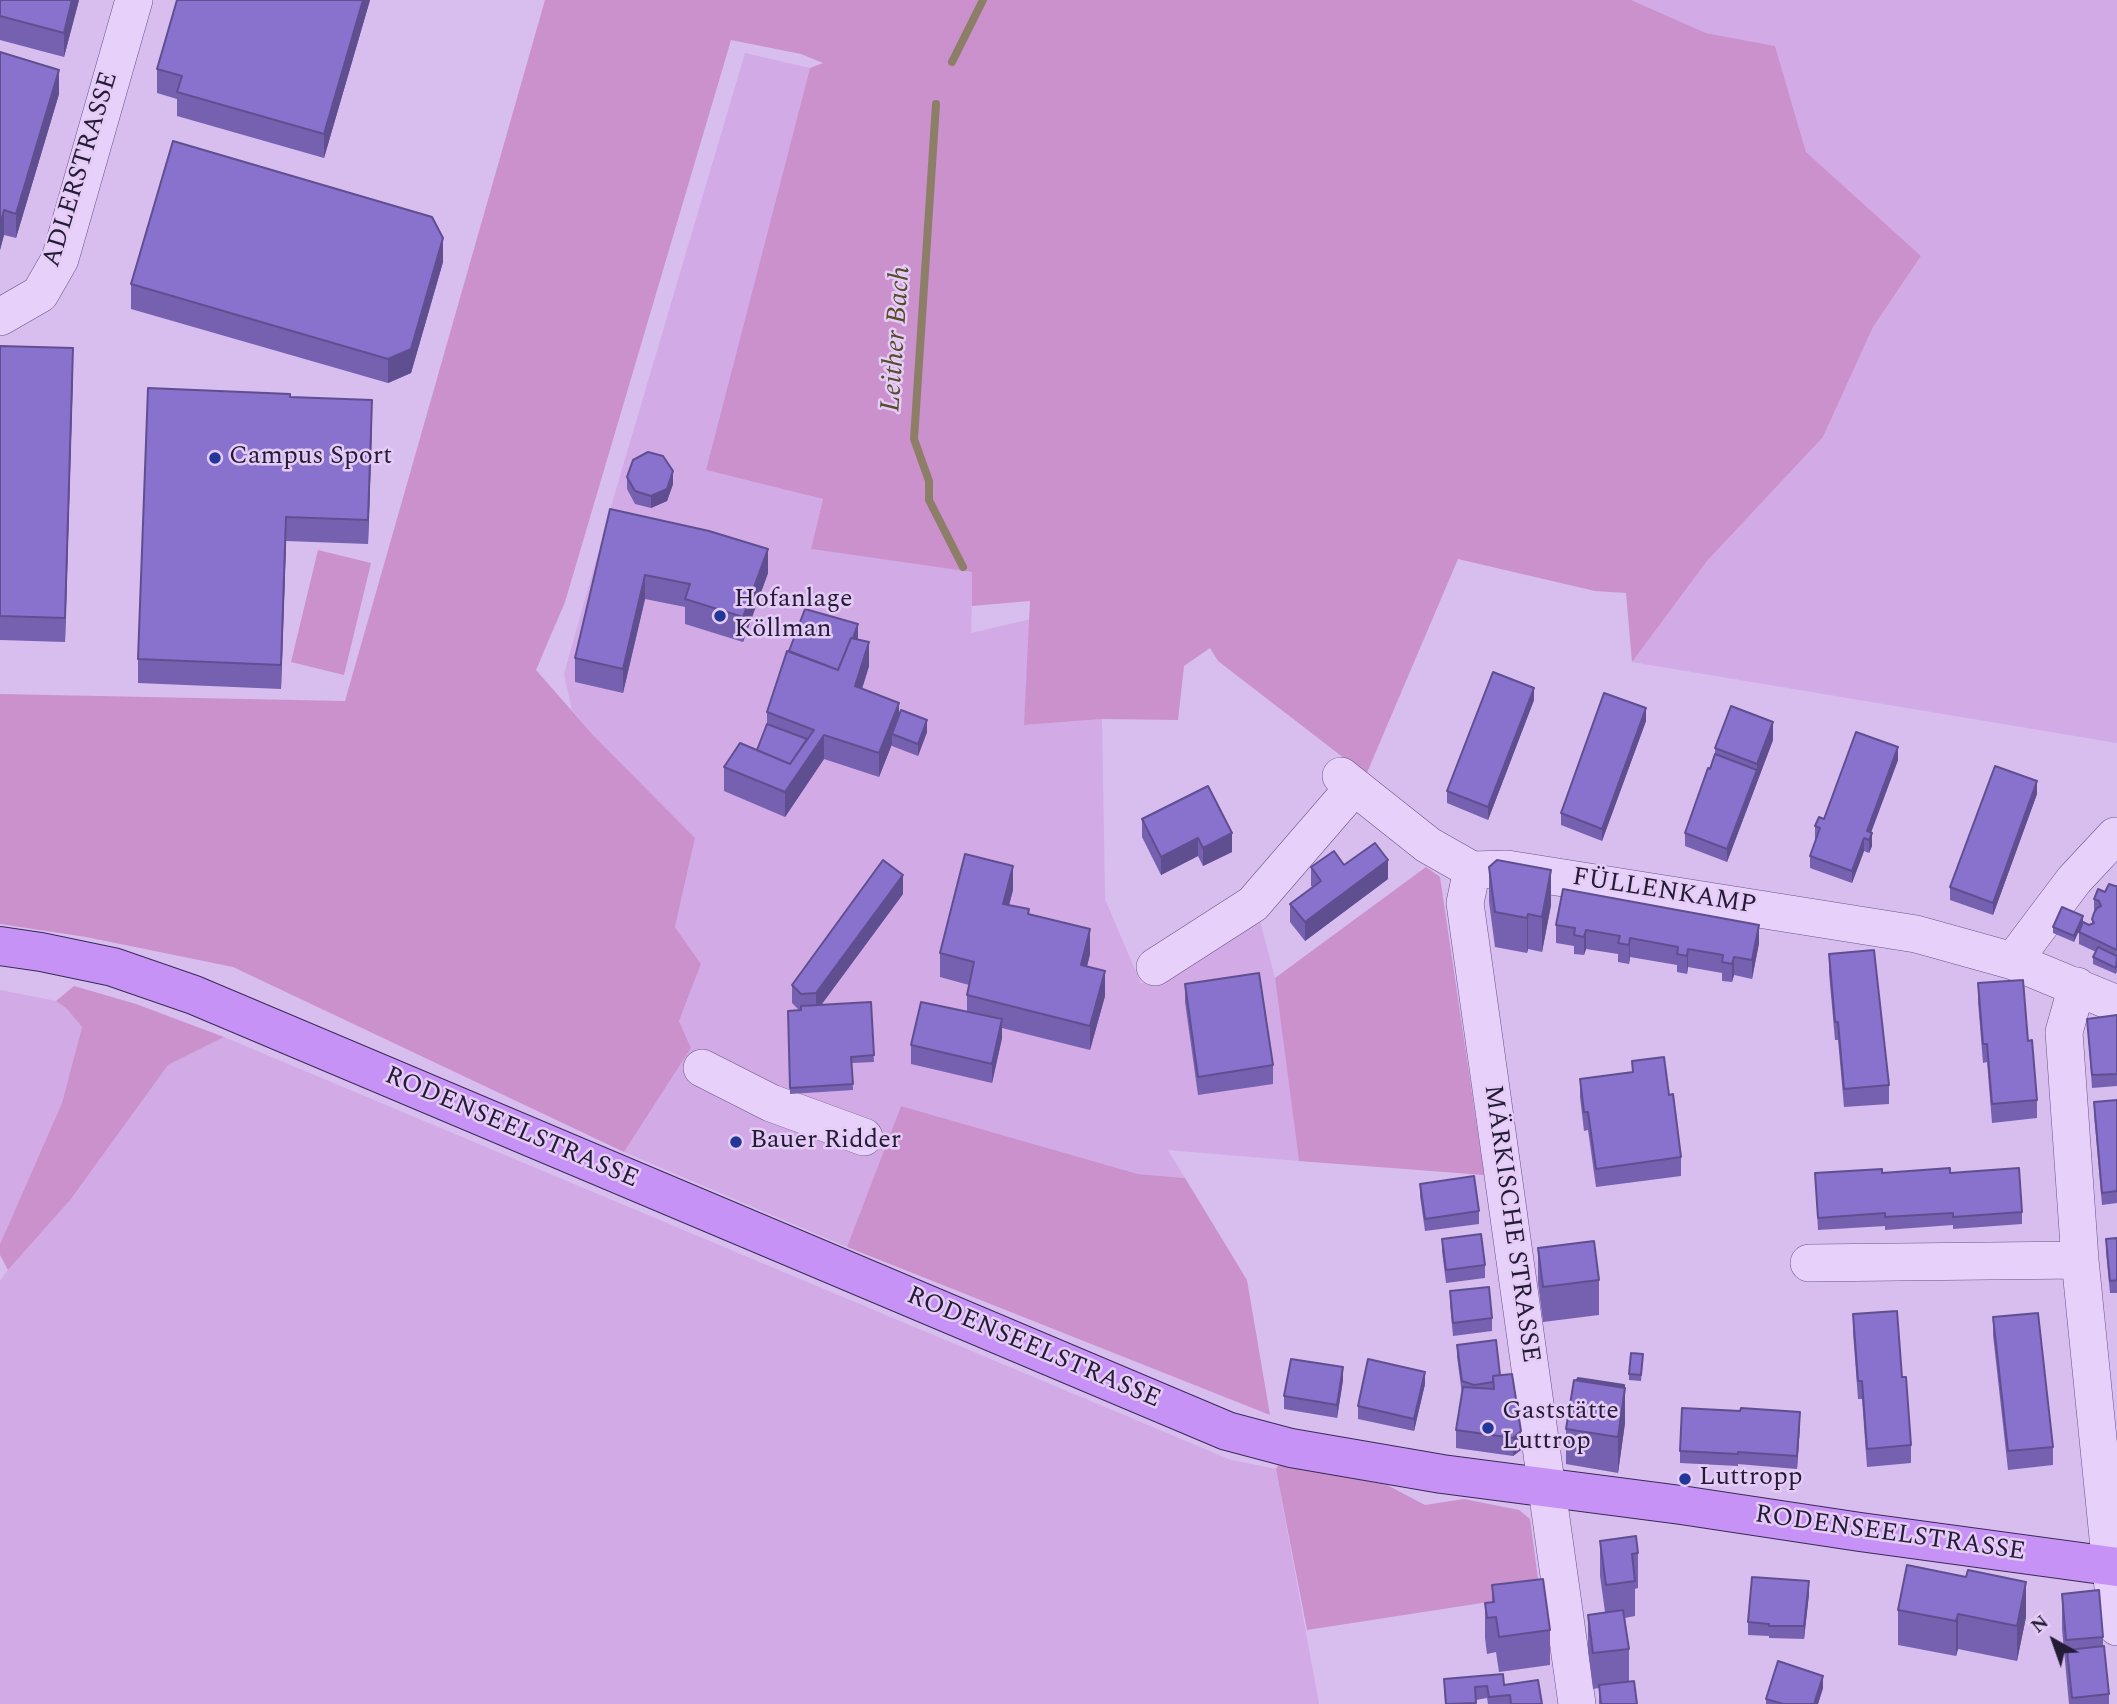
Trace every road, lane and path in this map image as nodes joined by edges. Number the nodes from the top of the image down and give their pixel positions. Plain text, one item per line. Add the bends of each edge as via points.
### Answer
1 (134, 0) edge
2 (0, 317) edge
3 (2115, 835) dead end
4 (1472, 870) junction
5 (0, 946) edge
6 (2013, 961) junction
7 (1155, 967) dead end
8 (2077, 986) junction
9 (2117, 1004) edge
10 (702, 1068) dead end
11 (864, 1137) dead end
12 (2080, 1260) junction
13 (1810, 1262) dead end
14 (1547, 1488) junction
15 (2114, 1567) edge
16 (2117, 1628) edge
17 (1577, 1704) edge

1 - 2 street, ADLERSTRASSE via 60,259 40,293
3 - 6 street via 2074,880
4 - 6 street, FÜLLENKAMP via 1507,869 1916,934
4 - 7 street via 1428,845 1347,782 1253,904
4 - 14 street, MÄRKISCHE STRASSE via 1465,903
5 - 14 main road, RODENSEELSTRASSE via 113,967 194,995 1227,1431 1291,1448
6 - 8 street, FÜLLENKAMP
8 - 9 street, FÜLLENKAMP
8 - 12 street via 2064,1032
10 - 11 street via 771,1103
12 - 13 street
12 - 15 street
14 - 15 main road, RODENSEELSTRASSE
14 - 17 street, MÄRKISCHE STRASSE
15 - 16 street

